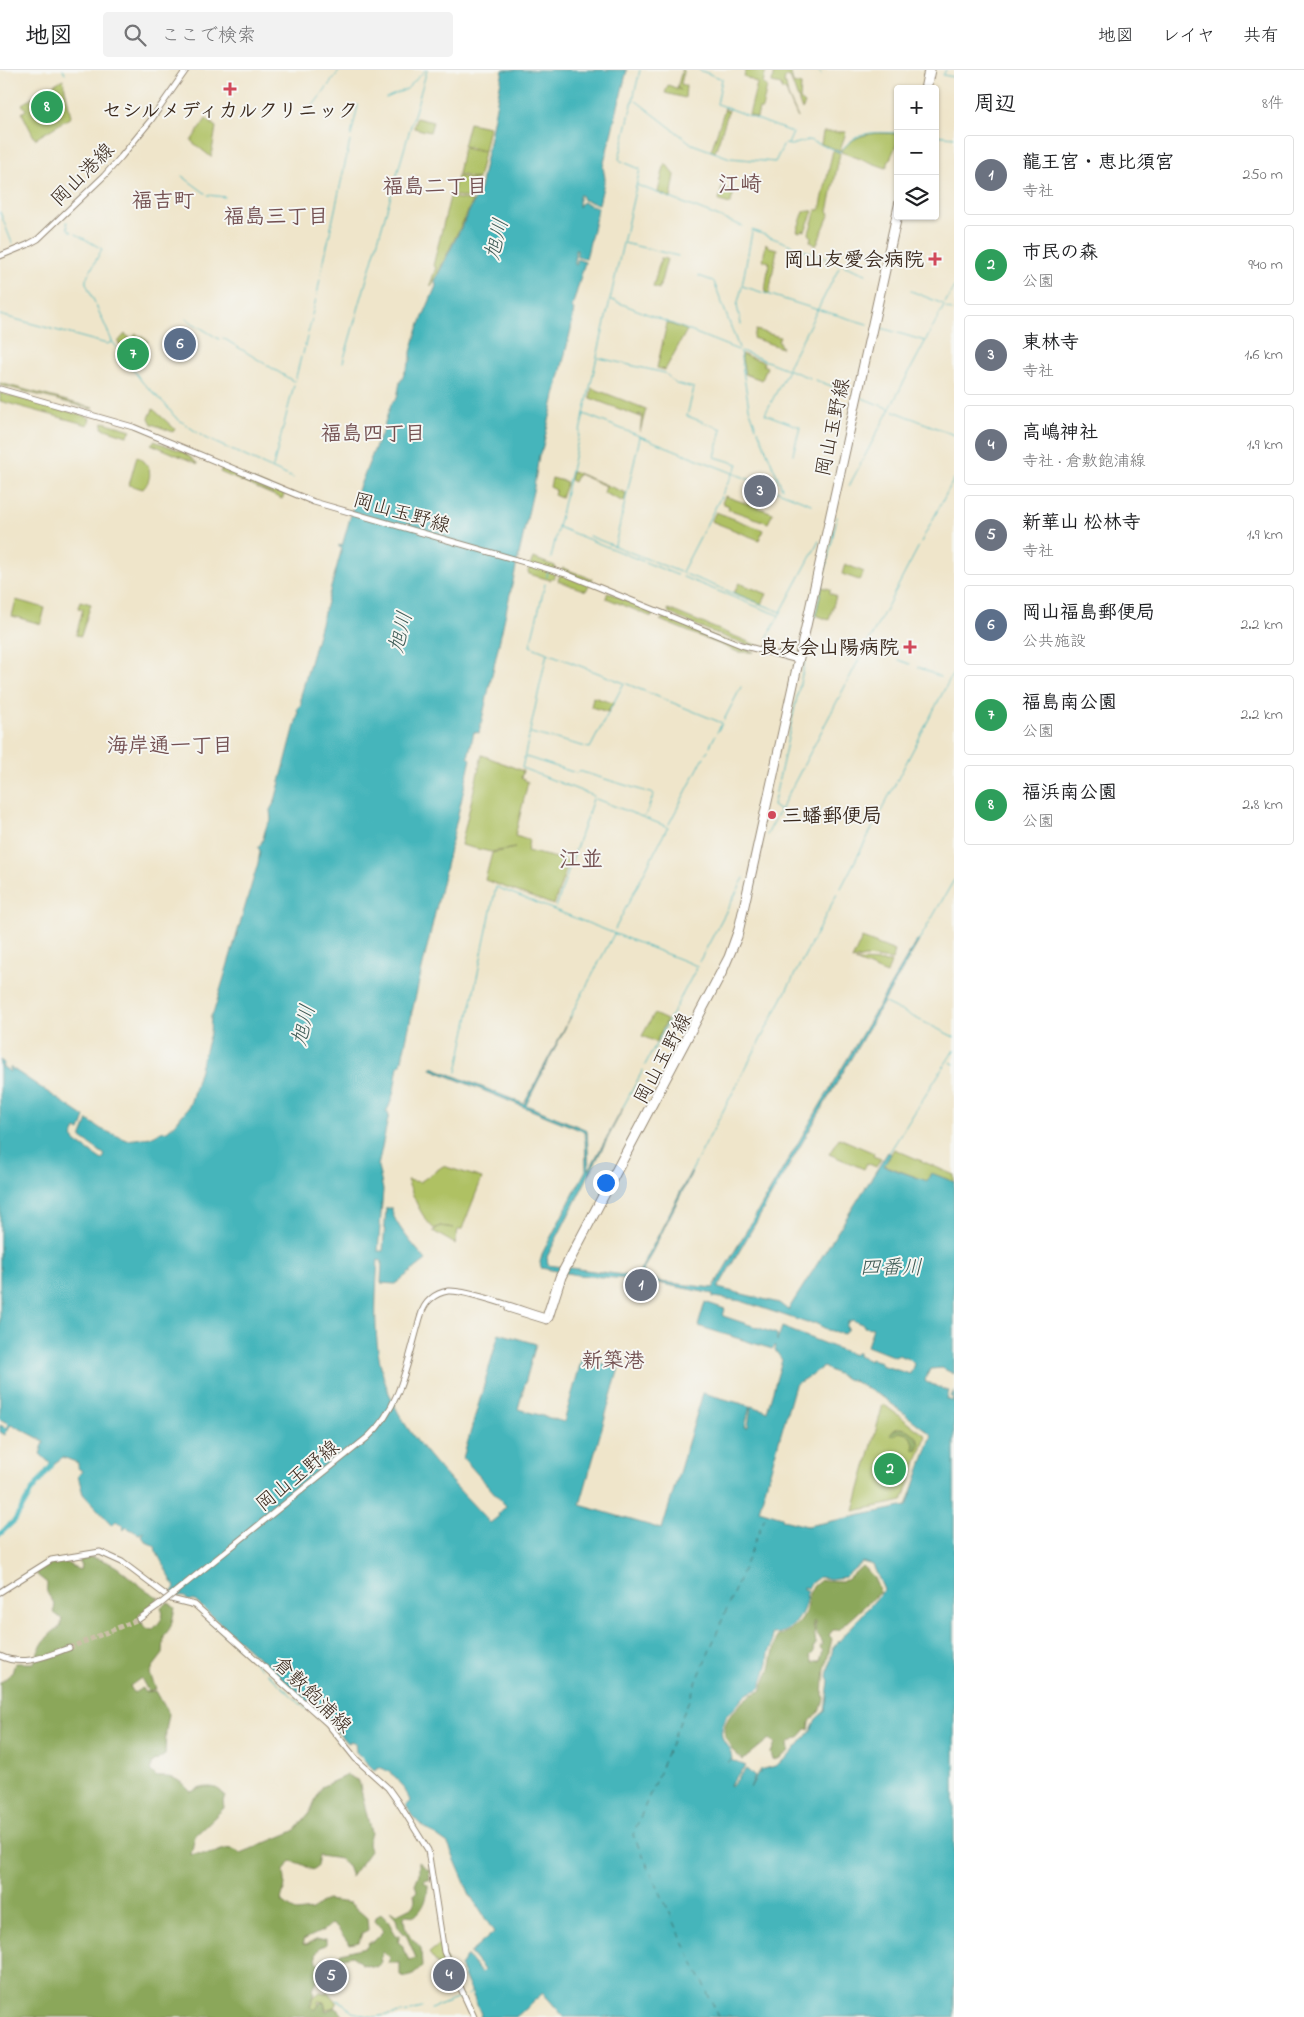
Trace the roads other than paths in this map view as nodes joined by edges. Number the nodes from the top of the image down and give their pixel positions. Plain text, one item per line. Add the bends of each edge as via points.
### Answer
1 (182, 70) edge
2 (186, 70) edge
3 (927, 70) edge
4 (932, 70) edge
5 (924, 85) edge
6 (929, 85) edge
7 (894, 220) edge
8 (898, 220) edge
9 (0, 254) edge
10 (0, 389) edge
11 (799, 660) junction
12 (0, 1592) edge
13 (139, 1619) tunnel mouth
14 (69, 1648) tunnel mouth
15 (0, 1656) edge
16 (474, 2017) edge

1 - 9 main road, 岡山港線 via 134,137 102,173 36,236
2 - 9 main road, 岡山港線 via 140,135 104,176 38,239
3 - 5 main road
4 - 6 main road
7 - 11 main road, 岡山玉野線
8 - 11 main road, 岡山玉野線
10 - 11 main road, 岡山玉野線 via 133,427 326,506 532,564 609,590 741,645
11 - 13 main road, 岡山玉野線, bridge via 731,945 558,1276 546,1316 454,1291 436,1295 420,1315 395,1399 382,1423
12 - 16 main road, 倉敷飽浦線 via 51,1560 100,1552 122,1562 171,1599 193,1603 202,1611 328,1724 359,1762 391,1791 430,1856 444,1952
14 - 15 main road via 26,1661

